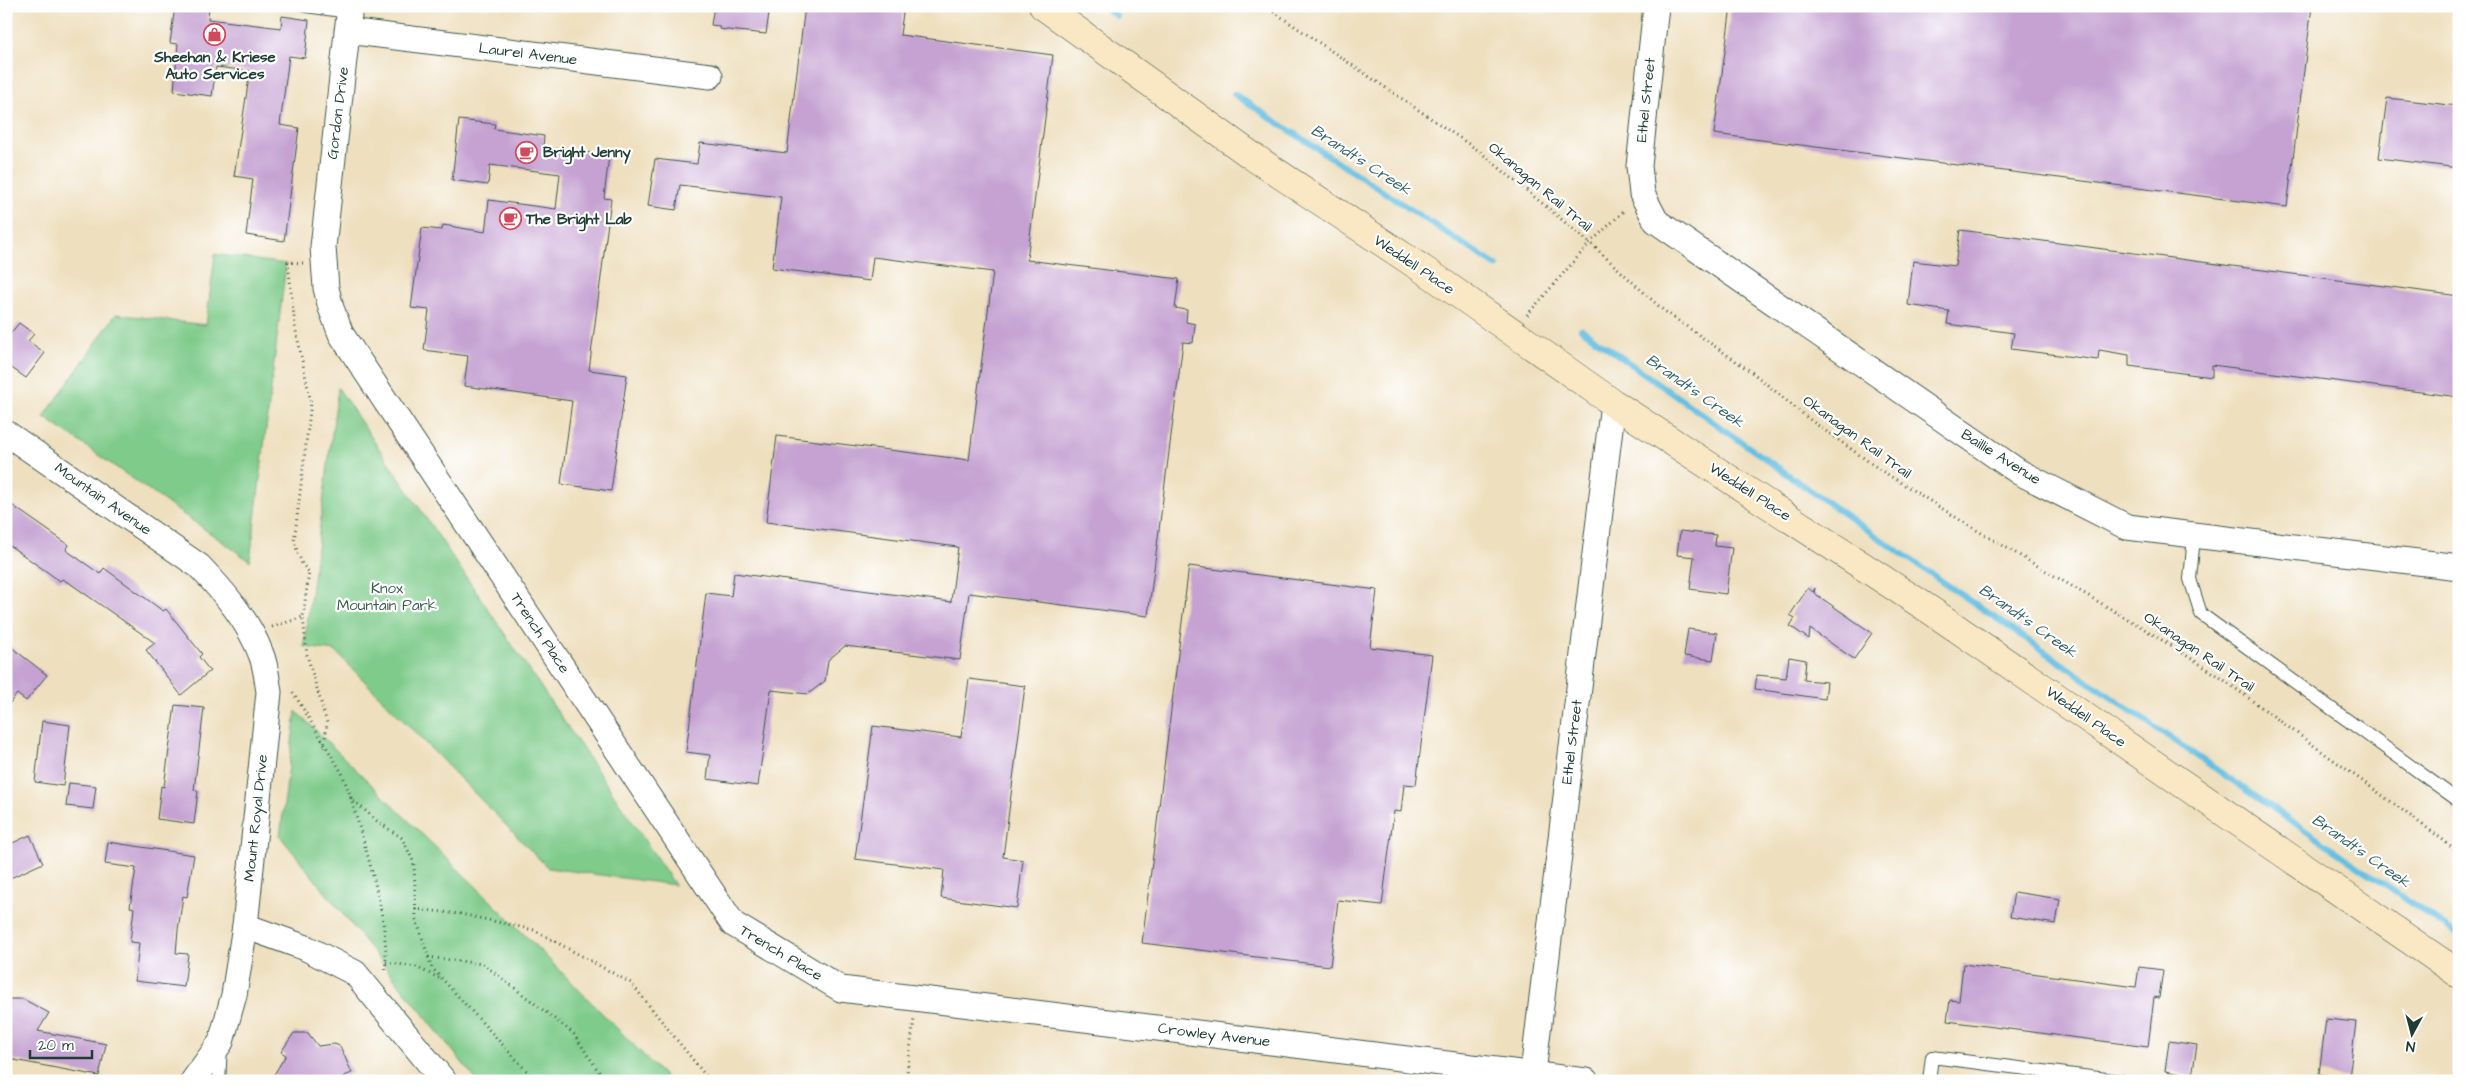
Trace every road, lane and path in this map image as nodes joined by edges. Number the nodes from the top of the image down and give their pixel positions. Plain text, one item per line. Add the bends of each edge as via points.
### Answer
1 (306, 6) edge
2 (1043, 6) edge
3 (1265, 6) edge
4 (1656, 6) edge
5 (349, 16) edge
6 (710, 76) dead end
7 (1642, 194) junction
8 (326, 220) joint
9 (1590, 243) junction
10 (288, 262) dead end
11 (1512, 332) junction
12 (1613, 403) junction
13 (6, 433) edge
14 (2194, 537) junction
15 (199, 566) joint
16 (2459, 568) edge
17 (304, 618) junction
18 (275, 636) dead end
19 (291, 689) dead end
20 (324, 748) junction
21 (351, 798) junction
22 (2459, 801) edge
23 (2459, 854) edge
24 (415, 909) junction
25 (245, 926) junction
26 (428, 957) junction
27 (386, 962) junction
28 (2459, 974) edge
29 (444, 981) junction
30 (842, 989) joint
31 (917, 998) junction
32 (381, 1004) junction
33 (221, 1042) junction
34 (1532, 1077) edge
35 (193, 1081) edge
36 (219, 1081) edge
37 (444, 1081) edge
38 (536, 1081) edge
39 (605, 1081) edge
40 (710, 1081) edge
41 (906, 1081) edge
42 (1586, 1081) edge
43 (1929, 1081) edge
44 (2122, 1081) edge

1 - 5 lane
2 - 11 street, Weddell Place via 1252,156
3 - 9 path, Okanagan Rail Trail via 1479,151
4 - 7 street, Ethel Street via 1639,166
5 - 6 street, Laurel Avenue
5 - 8 street, Gordon Drive
7 - 9 path
7 - 14 street, Baillie Avenue via 1656,221 2019,472 2127,527
8 - 30 street, Trench Place via 323,264 326,288 341,334 733,924
9 - 11 path
9 - 23 path, Okanagan Rail Trail via 1663,310 1753,373 1809,419 1879,469 2217,675
10 - 17 path via 295,326 311,403 294,542 302,564 309,572
11 - 12 street, Weddell Place
12 - 28 street, Weddell Place via 1933,612
12 - 34 street, Ethel Street
13 - 15 street, Mountain Avenue
14 - 16 street, Baillie Avenue
14 - 22 lane via 2190,579 2202,614
15 - 25 street, Mount Royal Drive via 225,593 251,632 262,656 269,692
17 - 18 path via 272,626
17 - 20 path via 308,655 327,723
19 - 20 path
20 - 21 path via 342,774
21 - 24 path via 402,838 414,863
21 - 27 path via 375,889 387,951
24 - 26 path
24 - 40 path via 461,914 534,930 631,983
25 - 32 street via 306,948 354,973
25 - 33 street, Mount Royal Drive via 234,995
26 - 29 path via 432,968
26 - 39 path via 483,964 574,1033
27 - 29 path via 416,967
27 - 32 path
29 - 38 path
30 - 31 street, Crowley Avenue
31 - 34 street, Crowley Avenue
31 - 41 path
32 - 37 street
33 - 35 street, Mount Royal Drive
33 - 36 lane
34 - 42 street, Crowley Avenue
43 - 44 lane via 1932,1057

